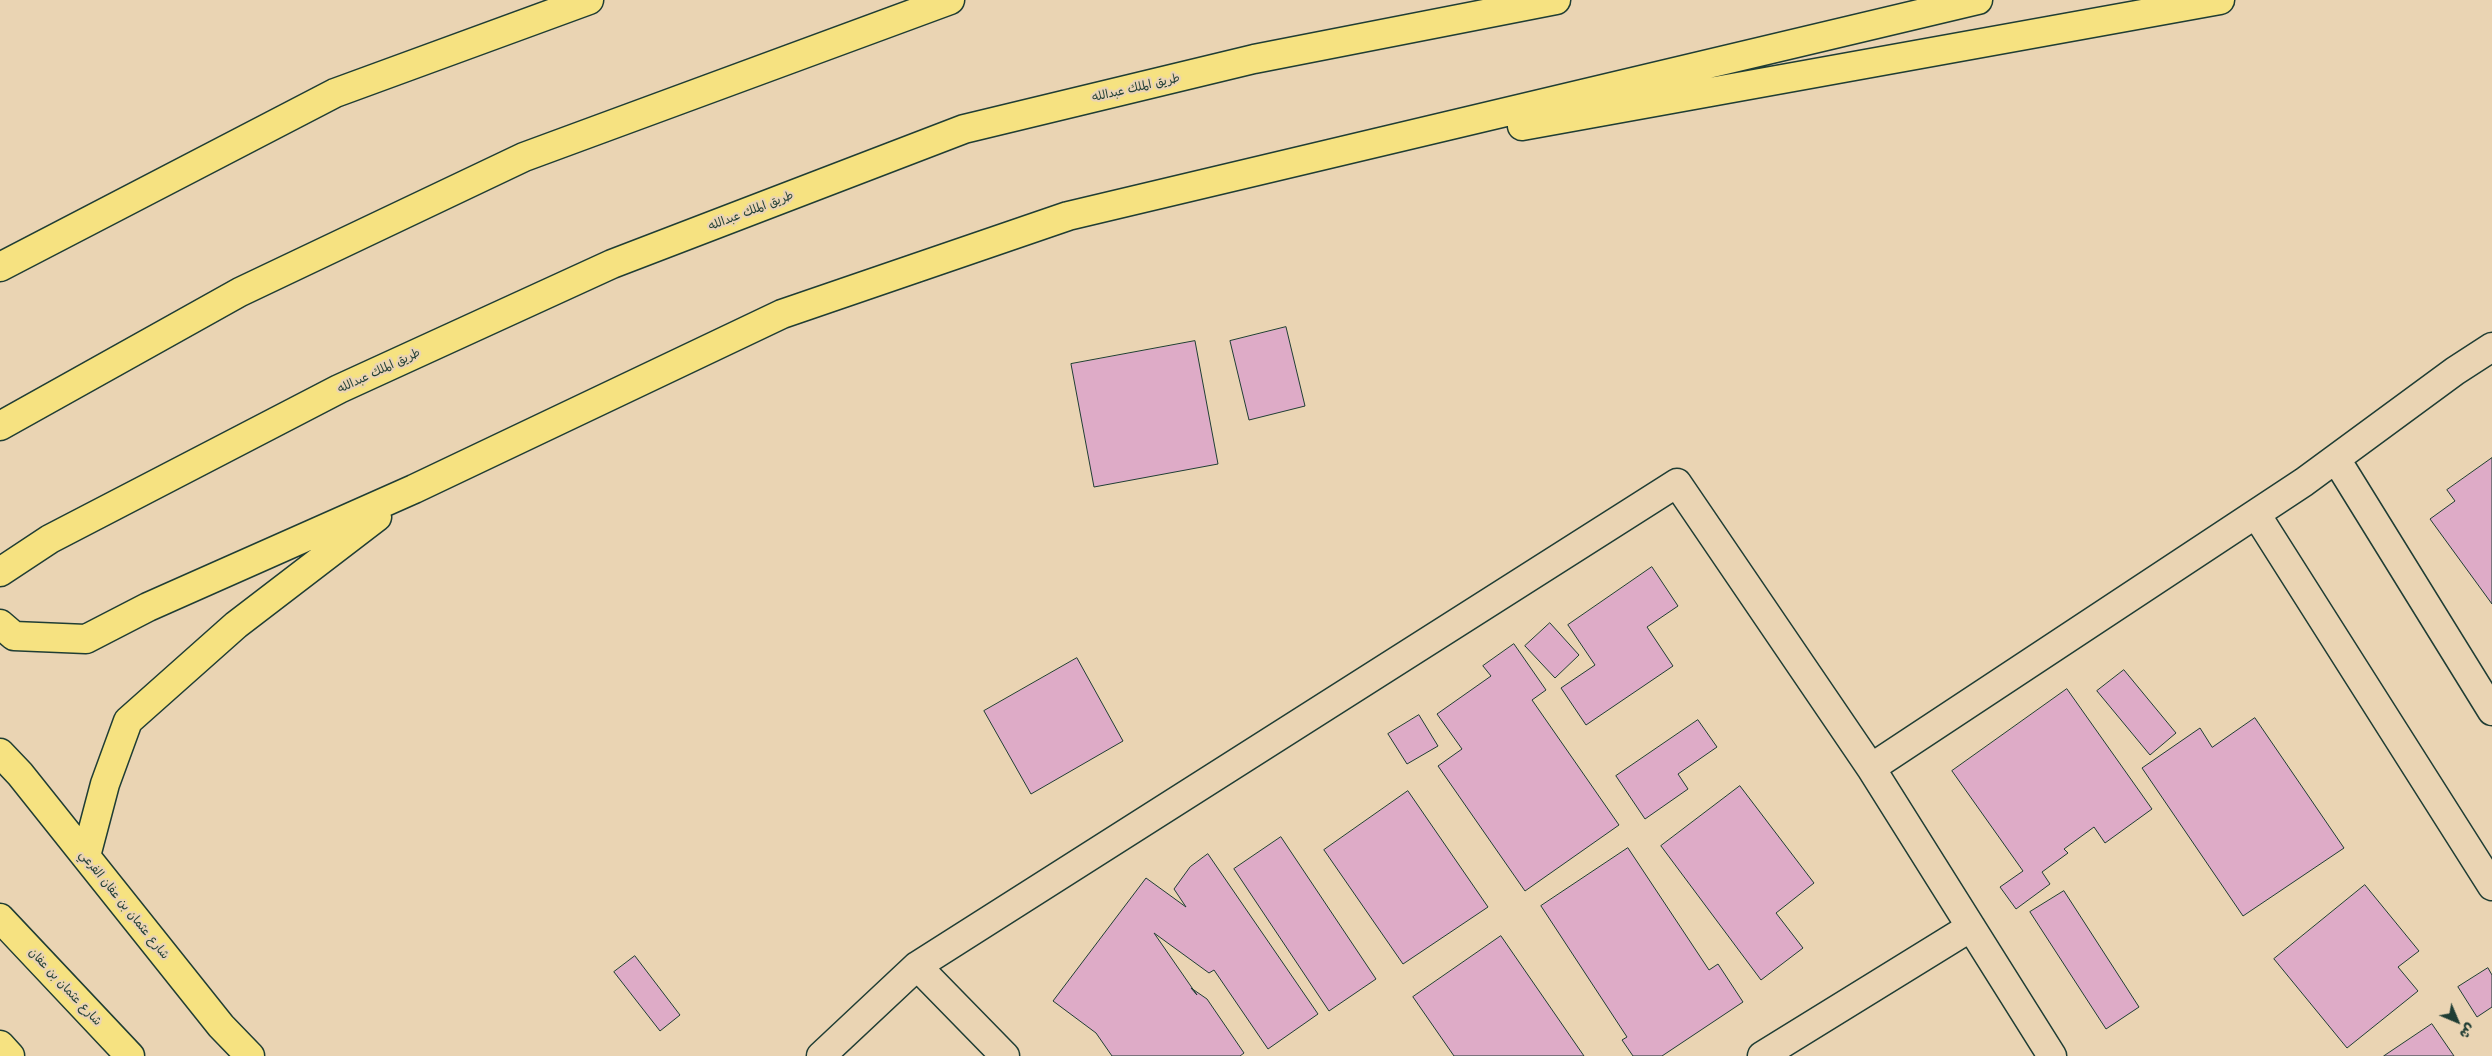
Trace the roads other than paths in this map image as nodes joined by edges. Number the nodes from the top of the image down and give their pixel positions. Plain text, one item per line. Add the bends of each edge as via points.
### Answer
1 (589, 0) edge
2 (950, 0) edge
3 (1556, 0) edge
4 (1978, 0) edge
5 (2220, 0) edge
6 (1213, 182) junction
7 (85, 223) junction
8 (0, 267) edge
9 (0, 282) edge
10 (2492, 347) edge
11 (0, 426) edge
12 (2336, 459) junction
13 (414, 489) junction
14 (2256, 514) junction
15 (0, 572) edge
16 (0, 624) edge
17 (2492, 711) edge
18 (0, 753) edge
19 (1871, 768) junction
20 (86, 856) junction
21 (2492, 886) edge
22 (0, 918) edge
23 (1971, 928) junction
24 (917, 966) junction
25 (0, 1045) edge
26 (10, 1056) edge
27 (130, 1056) edge
28 (250, 1056) edge
29 (821, 1056) edge
30 (1005, 1056) edge
31 (1762, 1056) edge
32 (2052, 1056) edge

1 - 7 main road via 335,93
2 - 11 main road via 524,158 240,292
3 - 15 main road, طريق الملك عبدالله via 1254,59 964,129 612,264 339,389 50,539
4 - 6 main road
5 - 6 main road
6 - 13 main road via 1068,216 782,314
7 - 8 main road
7 - 9 main road
10 - 12 street
12 - 14 street
12 - 17 street
13 - 16 main road via 148,607 86,639 14,636
13 - 20 main road via 236,625 128,721 104,784
14 - 19 street
14 - 21 street
18 - 20 main road, شارع عثمان بن عفان الفرعي
19 - 23 street
19 - 24 street via 1677,483
20 - 28 main road, شارع عثمان بن عفان الفرعي via 221,1026
22 - 27 main road, شارع عثمان بن عفان
23 - 31 street
23 - 32 street
24 - 29 street
24 - 30 street
25 - 26 main road

